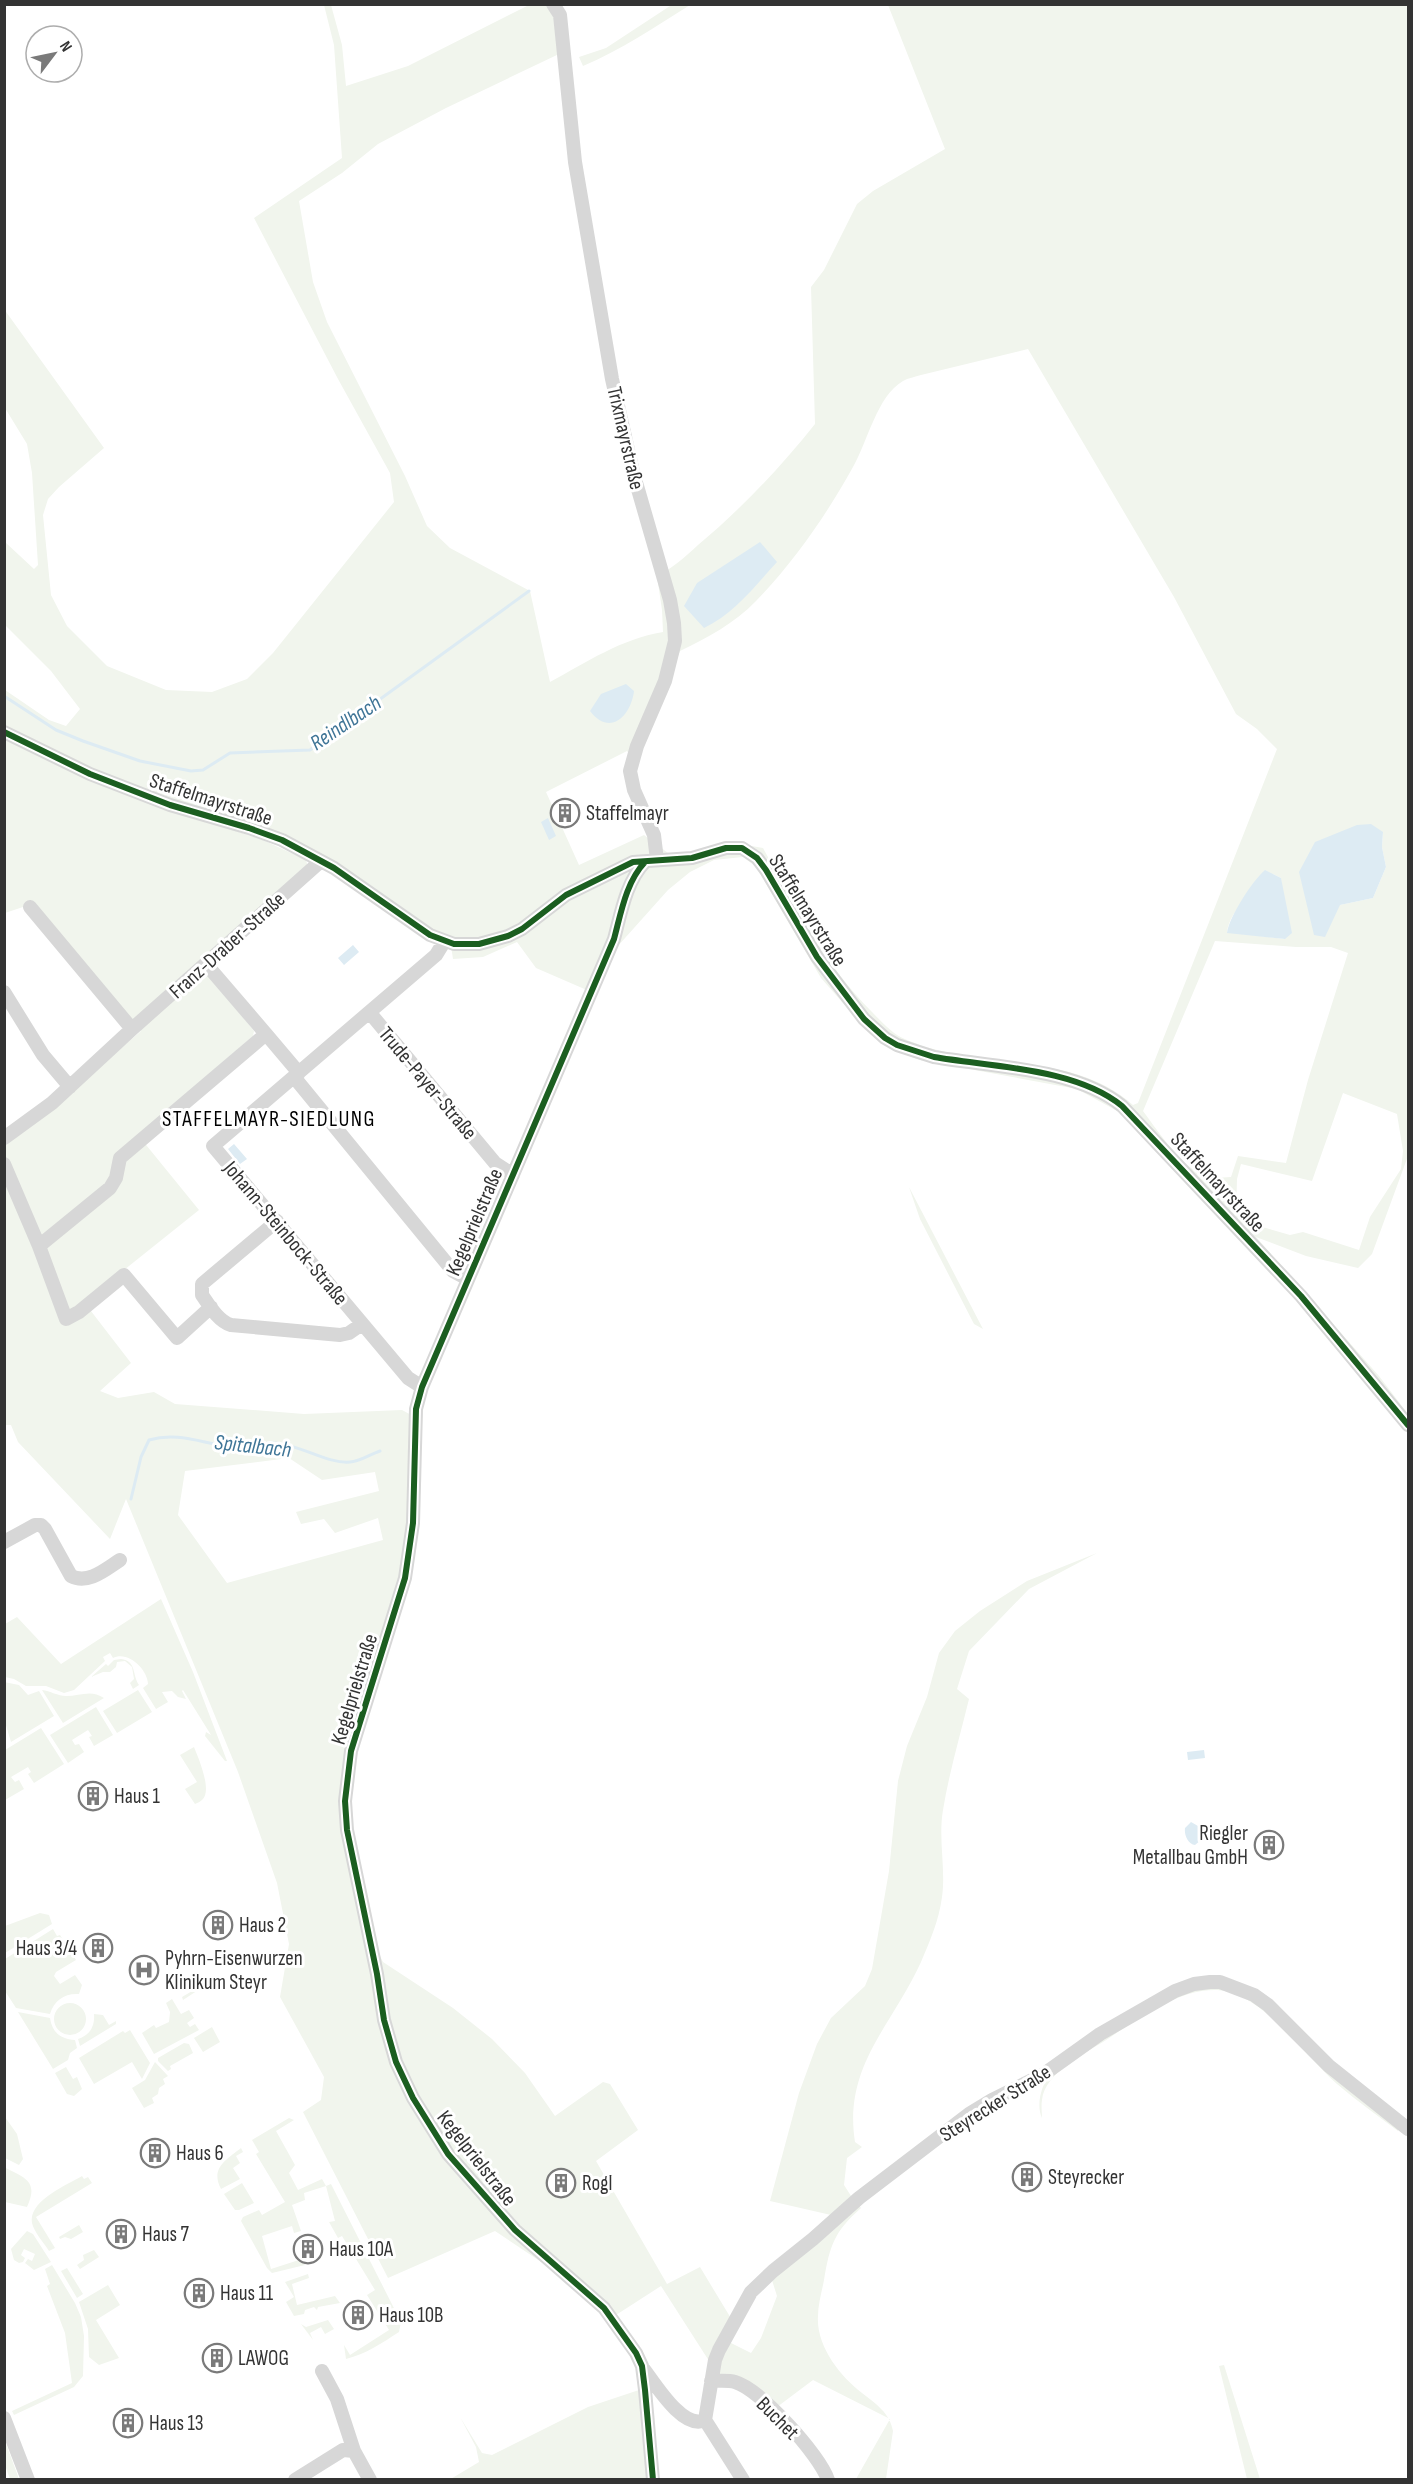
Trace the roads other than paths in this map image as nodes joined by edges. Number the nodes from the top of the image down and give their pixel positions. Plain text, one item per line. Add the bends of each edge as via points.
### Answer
1 (559, 8) edge
2 (4, 732) edge
3 (321, 861) junction
4 (651, 861) junction
5 (600, 878) junction
6 (625, 898) junction
7 (30, 907) dead end
8 (444, 942) junction
9 (206, 964) junction
10 (4, 992) edge
11 (370, 1013) junction
12 (132, 1029) junction
13 (266, 1034) junction
14 (296, 1075) junction
15 (69, 1087) junction
16 (4, 1138) edge
17 (4, 1164) edge
18 (513, 1175) junction
19 (277, 1221) junction
20 (39, 1246) junction
21 (468, 1279) junction
22 (211, 1307) junction
23 (362, 1324) junction
24 (422, 1388) junction
25 (1408, 1425) edge
26 (4, 1542) edge
27 (120, 1560) dead end
28 (1408, 2129) edge
29 (642, 2366) junction
30 (322, 2371) dead end
31 (711, 2381) junction
32 (4, 2418) edge
33 (705, 2420) junction
34 (354, 2451) junction
35 (27, 2480) edge
36 (295, 2480) edge
37 (370, 2480) edge
38 (653, 2480) edge
39 (743, 2480) edge
40 (828, 2480) edge

1 - 4 street, Trixmayrstraße via 575,162 612,380 674,623 675,640 668,670 630,771 654,835
2 - 3 street, Staffelmayrstraße via 90,774 170,805 282,840
3 - 8 street, Staffelmayrstraße
3 - 9 street, Franz-Draber-Straße
4 - 5 street, Staffelmayrstraße via 623,865
4 - 6 street, Kegelprielstraße via 637,871
4 - 25 street, Staffelmayrstraße via 692,858 735,847 750,852 766,870 832,979 868,1024 885,1038 934,1057 1065,1078 1110,1096 1301,1296
5 - 6 street via 615,879
5 - 8 street, Staffelmayrstraße via 566,895 508,936 466,945
6 - 18 street, Kegelprielstraße via 614,939
7 - 12 street
8 - 11 street, Johann-Steinbock-Straße via 436,955
9 - 12 street, Franz-Draber-Straße
9 - 13 street
10 - 15 street via 43,1055
11 - 14 street, Johann-Steinbock-Straße
11 - 18 street, Trude-Payer-Straße via 495,1163
12 - 15 street, Franz-Draber-Straße
13 - 14 street
13 - 20 street via 120,1158 110,1188
14 - 19 street, Johann-Steinbock-Straße via 213,1146
14 - 21 street via 453,1271
15 - 16 street, Franz-Draber-Straße
17 - 20 street
18 - 21 street, Kegelprielstraße
19 - 22 street via 202,1284 202,1295
19 - 23 street, Johann-Steinbock-Straße
20 - 22 street via 66,1319 124,1275 177,1338
21 - 24 street, Kegelprielstraße
22 - 23 street via 231,1325 340,1335
23 - 24 street, Johann-Steinbock-Straße via 408,1378
24 - 29 street, Kegelprielstraße via 416,1408 413,1523 405,1578 351,1751 345,1801 347,1830 384,2020 409,2090 448,2154 515,2230 604,2307
26 - 27 street via 41,1525 76,1579 95,1575
28 - 31 street, Steyrecker Straße via 1329,2066 1254,1995 1220,1982 1184,1987 1133,2014 1044,2074 992,2100 859,2198 751,2292 719,2350
29 - 33 street via 678,2412 696,2422
29 - 38 street, Kegelprielstraße
30 - 34 street via 337,2399
31 - 33 street, Steyrecker Straße
31 - 40 street, Buchet via 735,2382 765,2401 819,2463
32 - 35 street
33 - 39 street
34 - 36 street via 343,2450
34 - 37 street

